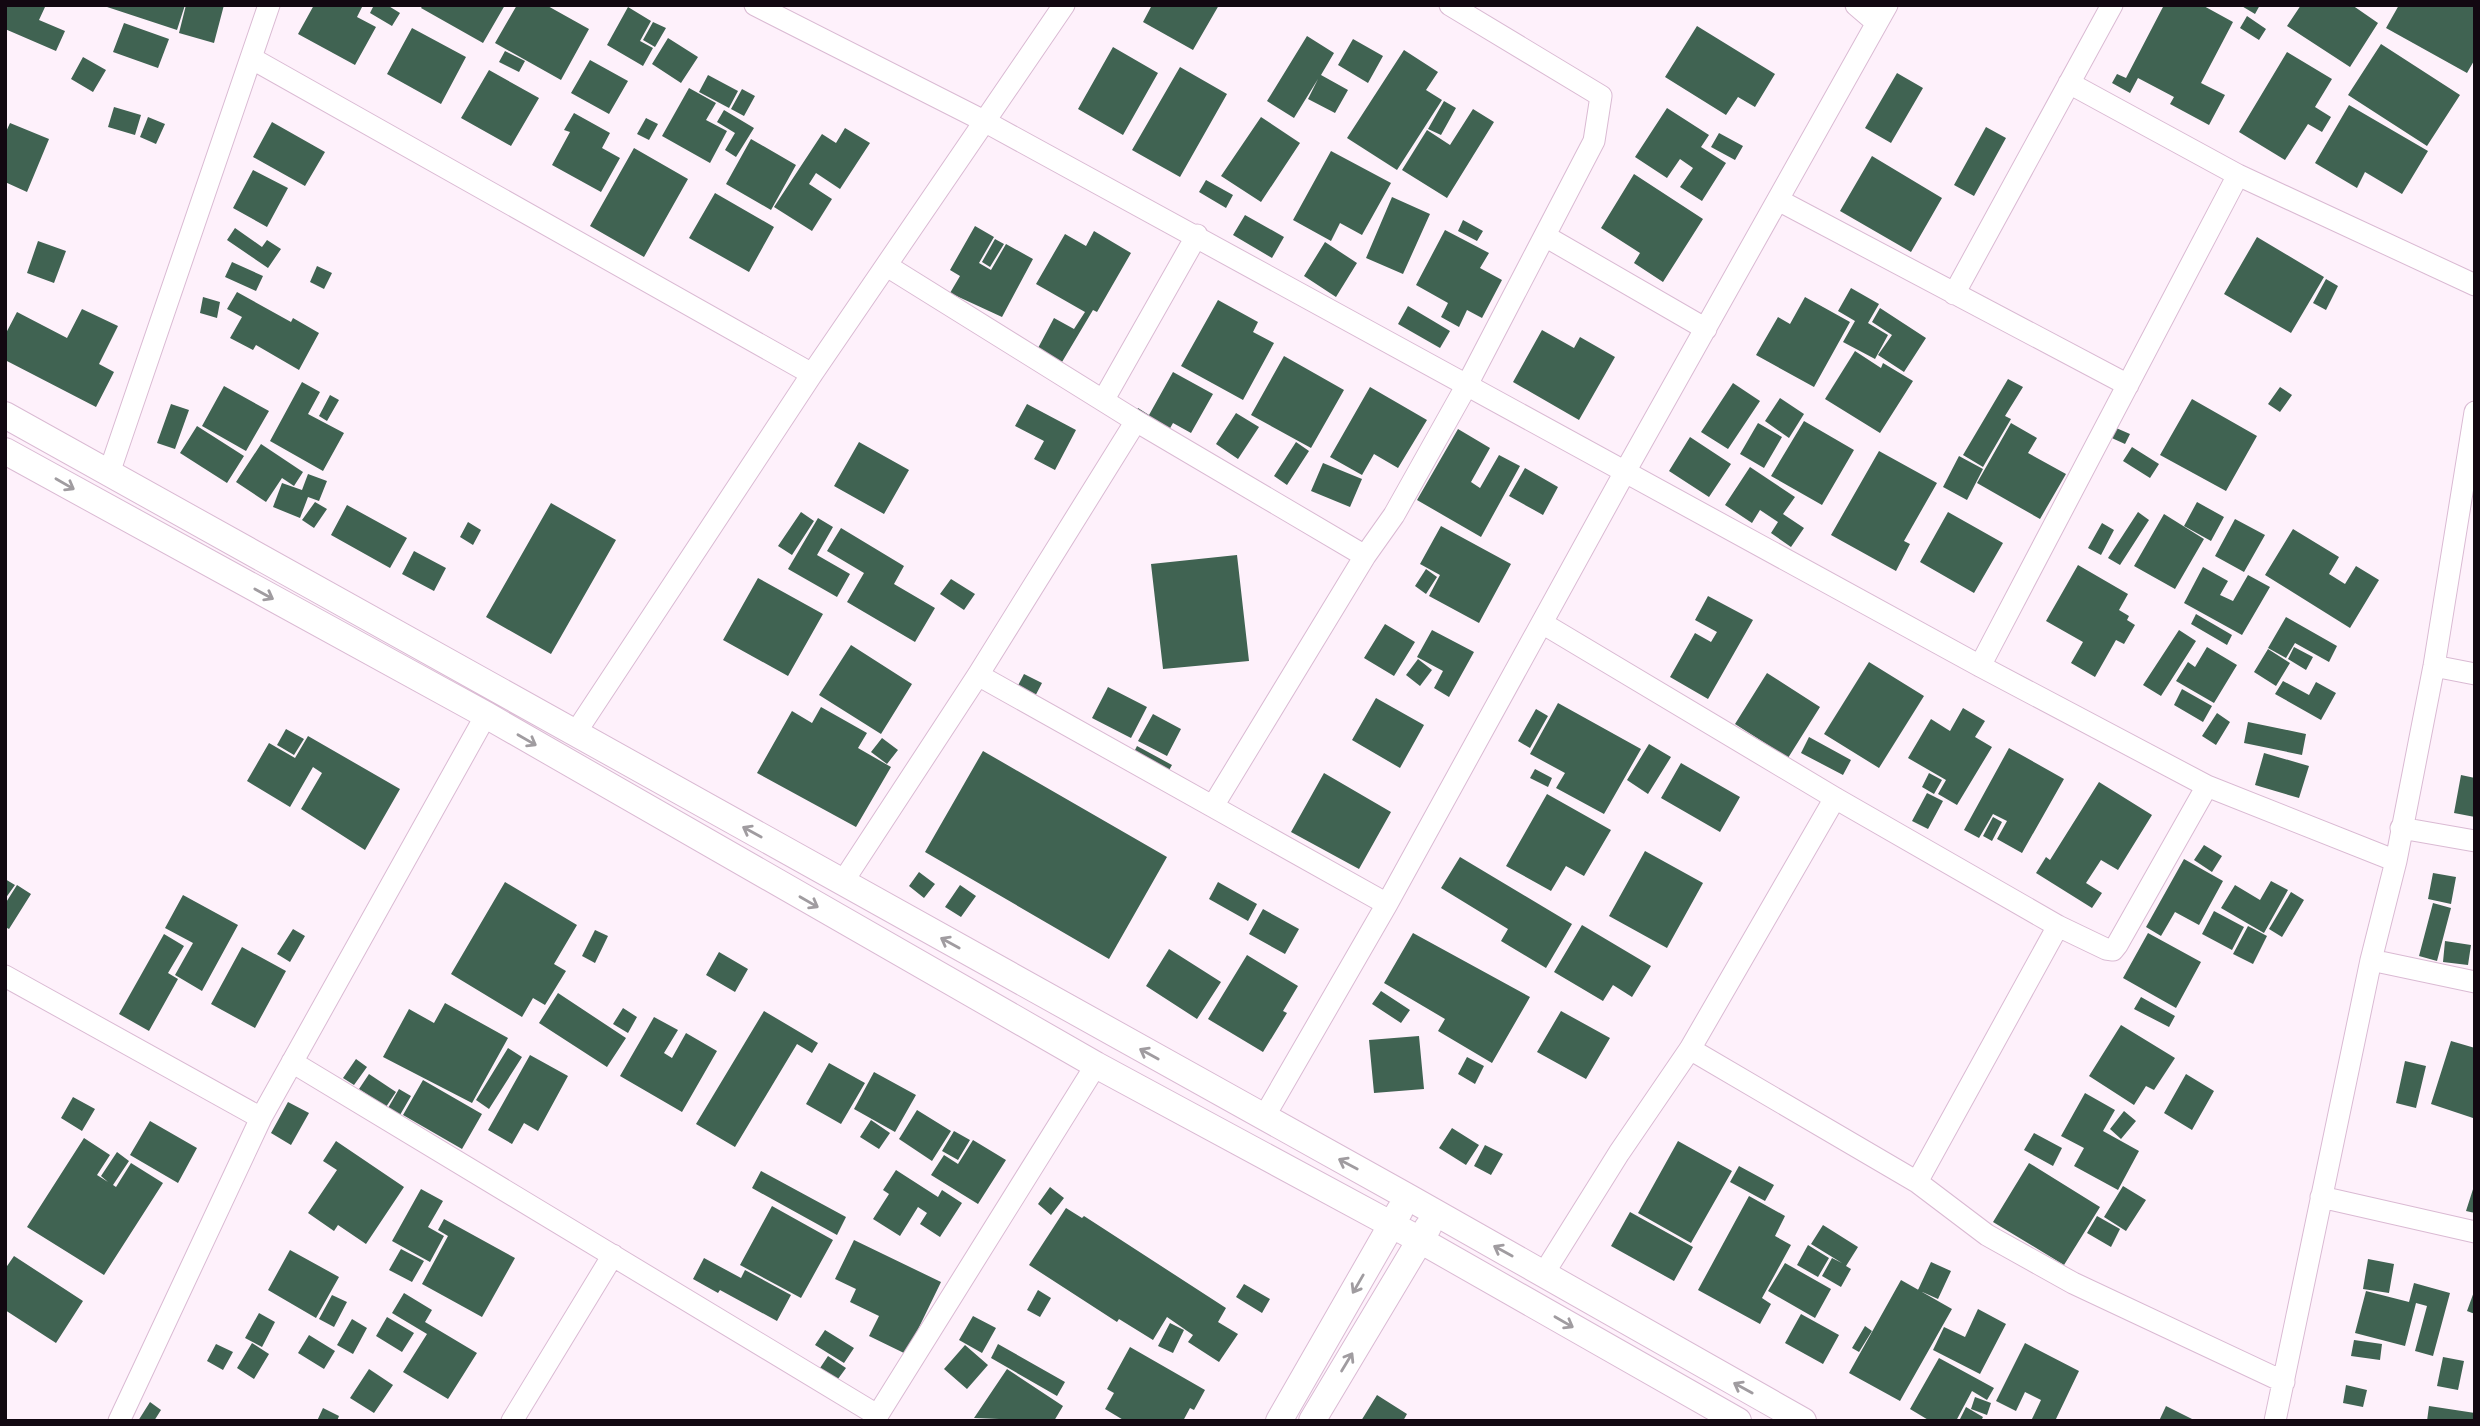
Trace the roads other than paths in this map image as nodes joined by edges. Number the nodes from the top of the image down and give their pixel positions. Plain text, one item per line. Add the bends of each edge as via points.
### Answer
1 (269, 5) edge
2 (755, 5) edge
3 (1064, 5) edge
4 (1450, 5) edge
5 (1856, 5) edge
6 (2112, 5) edge
7 (1882, 14) edge
8 (251, 58) junction
9 (2069, 83) junction
10 (984, 121) junction
11 (2238, 174) junction
12 (1780, 201) junction
13 (1197, 236) junction
14 (1545, 236) junction
15 (887, 266) junction
16 (2475, 285) edge
17 (1954, 294) junction
18 (1706, 329) junction
19 (812, 374) junction
20 (1468, 383) junction
21 (2128, 385) junction
22 (1104, 399) junction
23 (2475, 412) edge
24 (5, 415) edge
25 (1136, 421) junction
26 (2473, 446) edge
27 (5, 450) edge
28 (1626, 470) junction
29 (109, 473) junction
30 (1365, 556) junction
31 (1542, 623) junction
32 (1980, 666) junction
33 (2434, 666) junction
34 (2475, 674) edge
35 (978, 675) junction
36 (486, 715) junction
37 (576, 732) junction
38 (2207, 786) junction
39 (1835, 798) junction
40 (1213, 806) junction
41 (2401, 828) junction
42 (2475, 841) edge
43 (2396, 861) junction
44 (842, 883) junction
45 (1387, 904) junction
46 (2059, 926) junction
47 (2371, 960) junction
48 (5, 976) edge
49 (2475, 982) edge
50 (1690, 1049) junction
51 (292, 1062) junction
52 (1096, 1065) junction
53 (1264, 1117) junction
54 (261, 1118) junction
55 (1917, 1182) junction
56 (1408, 1197) junction
57 (2321, 1197) junction
58 (1436, 1213) junction
59 (1392, 1225) junction
60 (2475, 1232) edge
61 (1420, 1240) junction
62 (613, 1255) junction
63 (1544, 1273) junction
64 (2284, 1382) junction
65 (876, 1418) edge
66 (119, 1421) edge
67 (512, 1421) edge
68 (1279, 1421) edge
69 (1312, 1421) edge
70 (1738, 1421) edge
71 (1803, 1421) edge
72 (2275, 1421) edge

1 - 8 street
2 - 10 street
3 - 10 street
4 - 14 street via 1601,96 1594,141
5 - 7 street
6 - 9 street
7 - 12 street
8 - 19 street
8 - 29 street
9 - 11 street
9 - 17 street
10 - 13 street
10 - 15 street
11 - 16 street
11 - 21 street
12 - 17 street
12 - 18 street
13 - 20 street
13 - 22 street
14 - 18 street
14 - 20 street
15 - 19 street
15 - 22 street
17 - 21 street
18 - 28 street
19 - 37 street
20 - 28 street
20 - 30 street
21 - 32 street
22 - 25 street
23 - 26 street
24 - 29 street
25 - 30 street
25 - 35 street
26 - 33 street
27 -> 36 street
28 - 31 street
28 - 32 street
29 - 37 street
30 - 40 street
31 - 39 street
31 - 45 street
32 - 38 street
33 - 34 street
33 - 41 street
35 - 40 street
35 - 44 street
36 - 51 street
36 -> 52 street
44 -> 37 street
38 - 43 street
38 - 46 street via 2113,950
39 - 46 street
39 - 50 street
40 - 45 street
41 - 42 street
41 - 43 street
43 - 47 street
53 -> 44 street
45 - 53 street
46 - 55 street
47 - 49 street
47 - 57 street
48 - 54 street
50 - 55 street
50 - 63 street
51 - 54 street
51 - 62 street
52 - 59 street
52 - 65 street
56 -> 53 street
54 - 66 street
55 - 64 street via 1987,1235 2073,1283
56 - 58 street
56 - 59 street
57 - 60 street
57 - 64 street
58 - 61 street
63 -> 58 street
59 - 61 street
59 -> 68 street
69 -> 61 street
61 -> 70 street
62 - 65 street
62 - 67 street
71 -> 63 street
64 - 72 street

